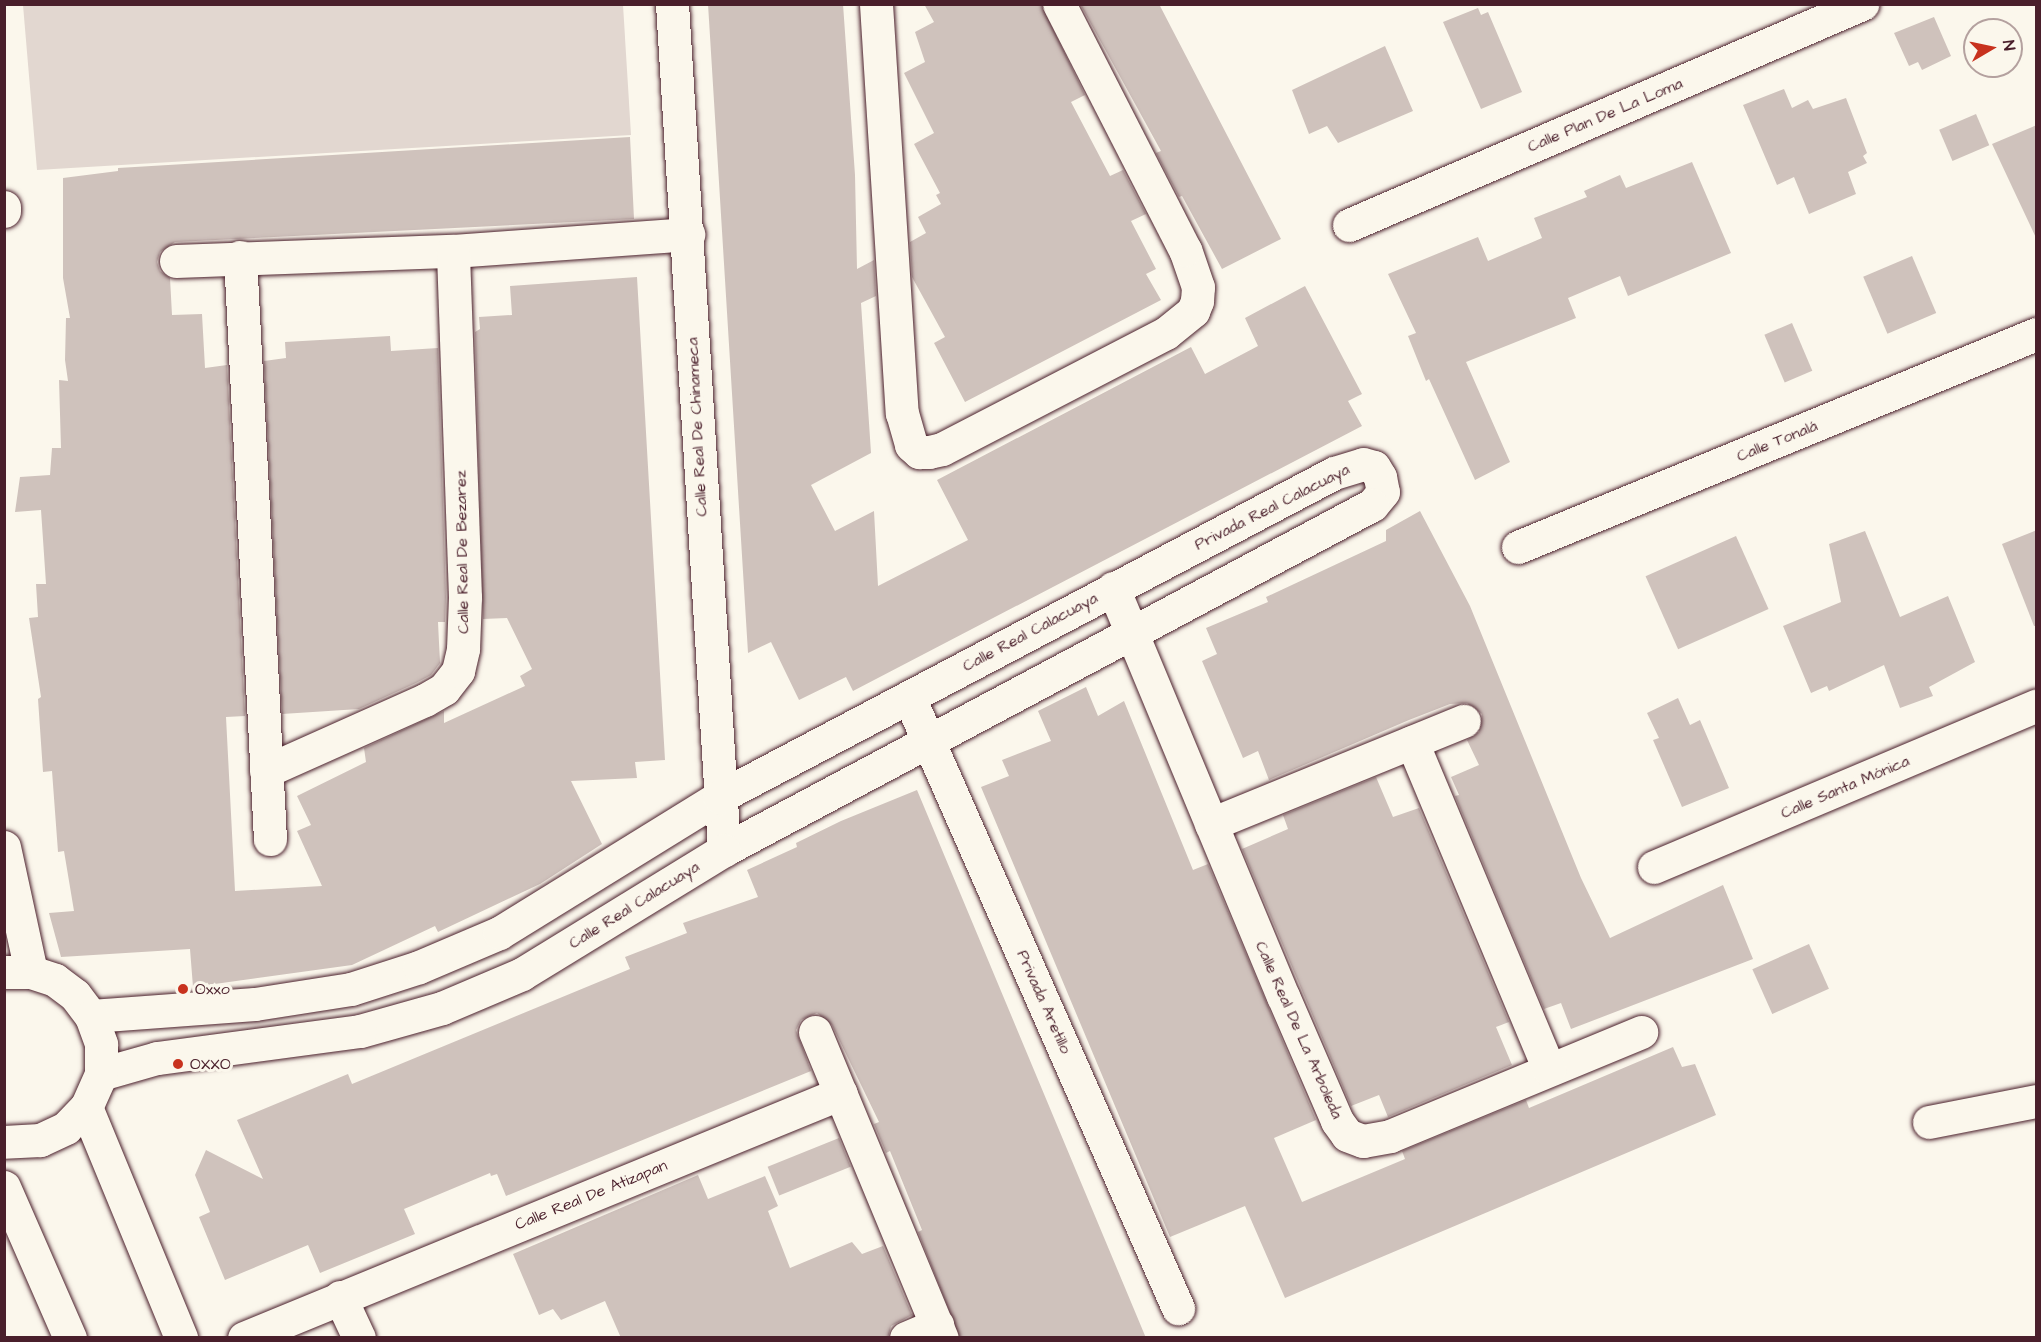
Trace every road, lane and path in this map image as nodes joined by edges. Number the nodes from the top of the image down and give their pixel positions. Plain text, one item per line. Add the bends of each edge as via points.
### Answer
1 (672, 4) edge
2 (876, 4) edge
3 (1059, 4) edge
4 (1862, 4) edge
5 (1349, 225) dead end
6 (688, 234) junction
7 (453, 250) junction
8 (240, 257) junction
9 (176, 261) dead end
10 (2037, 334) edge
11 (1518, 547) dead end
12 (1113, 588) junction
13 (1130, 631) junction
14 (909, 697) junction
15 (2037, 706) edge
16 (1464, 721) dead end
17 (928, 739) junction
18 (1412, 742) junction
19 (266, 771) junction
20 (719, 797) junction
21 (1211, 824) junction
22 (270, 839) dead end
23 (4, 847) edge
24 (724, 850) junction
25 (1654, 867) dead end
26 (18, 972) edge
27 (91, 1016) junction
28 (816, 1032) dead end
29 (1641, 1032) dead end
30 (1549, 1070) junction
31 (101, 1074) junction
32 (841, 1093) junction
33 (2037, 1101) edge
34 (86, 1107) junction
35 (1929, 1122) dead end
36 (4, 1142) edge
37 (4, 1187) edge
38 (340, 1297) junction
39 (1178, 1308) dead end
40 (939, 1331) edge
41 (70, 1338) edge
42 (181, 1338) edge
43 (244, 1338) edge
44 (359, 1338) edge
45 (906, 1338) edge

1 - 6 street, Calle Real De Chinameca
2 - 3 street via 902,413 911,445 919,452 942,449 1166,333 1193,311 1197,301 1198,287 1185,250
4 - 5 street, Calle Plan De La Loma
6 - 7 street
6 - 20 street, Calle Real De Chinameca
7 - 8 street
7 - 19 street, Calle Real De Bezarez via 465,597 458,671 444,689 425,700
8 - 9 street
8 - 19 street
10 - 11 street, Calle Tonalá
12 - 13 street, Calle Real De La Arboleda
12 - 13 street, Privada Real Calacuaya via 1348,466 1374,467 1380,477 1383,492 1372,505
12 - 14 street, Calle Real Calacuaya
13 - 17 street, Calle Real Calacuaya
13 - 21 street, Calle Real De La Arboleda
14 - 17 street, Privada Aretillo
14 - 20 street, Calle Real Calacuaya
15 - 25 street, Calle Santa Mónica
16 - 18 street
17 - 24 street, Calle Real Calacuaya
17 - 39 street, Privada Aretillo
18 - 21 street
18 - 30 street
19 - 22 street
20 - 24 street, Calle Real De Chinameca
20 - 27 street, Calle Real Calacuaya via 500,933 419,967 351,989 255,1004
21 - 30 street, Calle Real De La Arboleda via 1333,1112 1347,1135 1363,1141 1390,1136
23 - 26 street
24 - 31 street, Calle Real Calacuaya via 522,975 442,1008 360,1031 157,1058
26 - 27 street via 55,980 75,995
27 - 31 street via 101,1044
28 - 32 street
29 - 30 street, Calle Real De La Arboleda
31 - 34 street
32 - 38 street, Calle Real De Atizapan
32 - 40 street
33 - 35 street
34 - 36 street via 66,1128 40,1140
34 - 42 street
37 - 41 street
38 - 43 street, Calle Real De Atizapan
38 - 44 street
40 - 45 street

